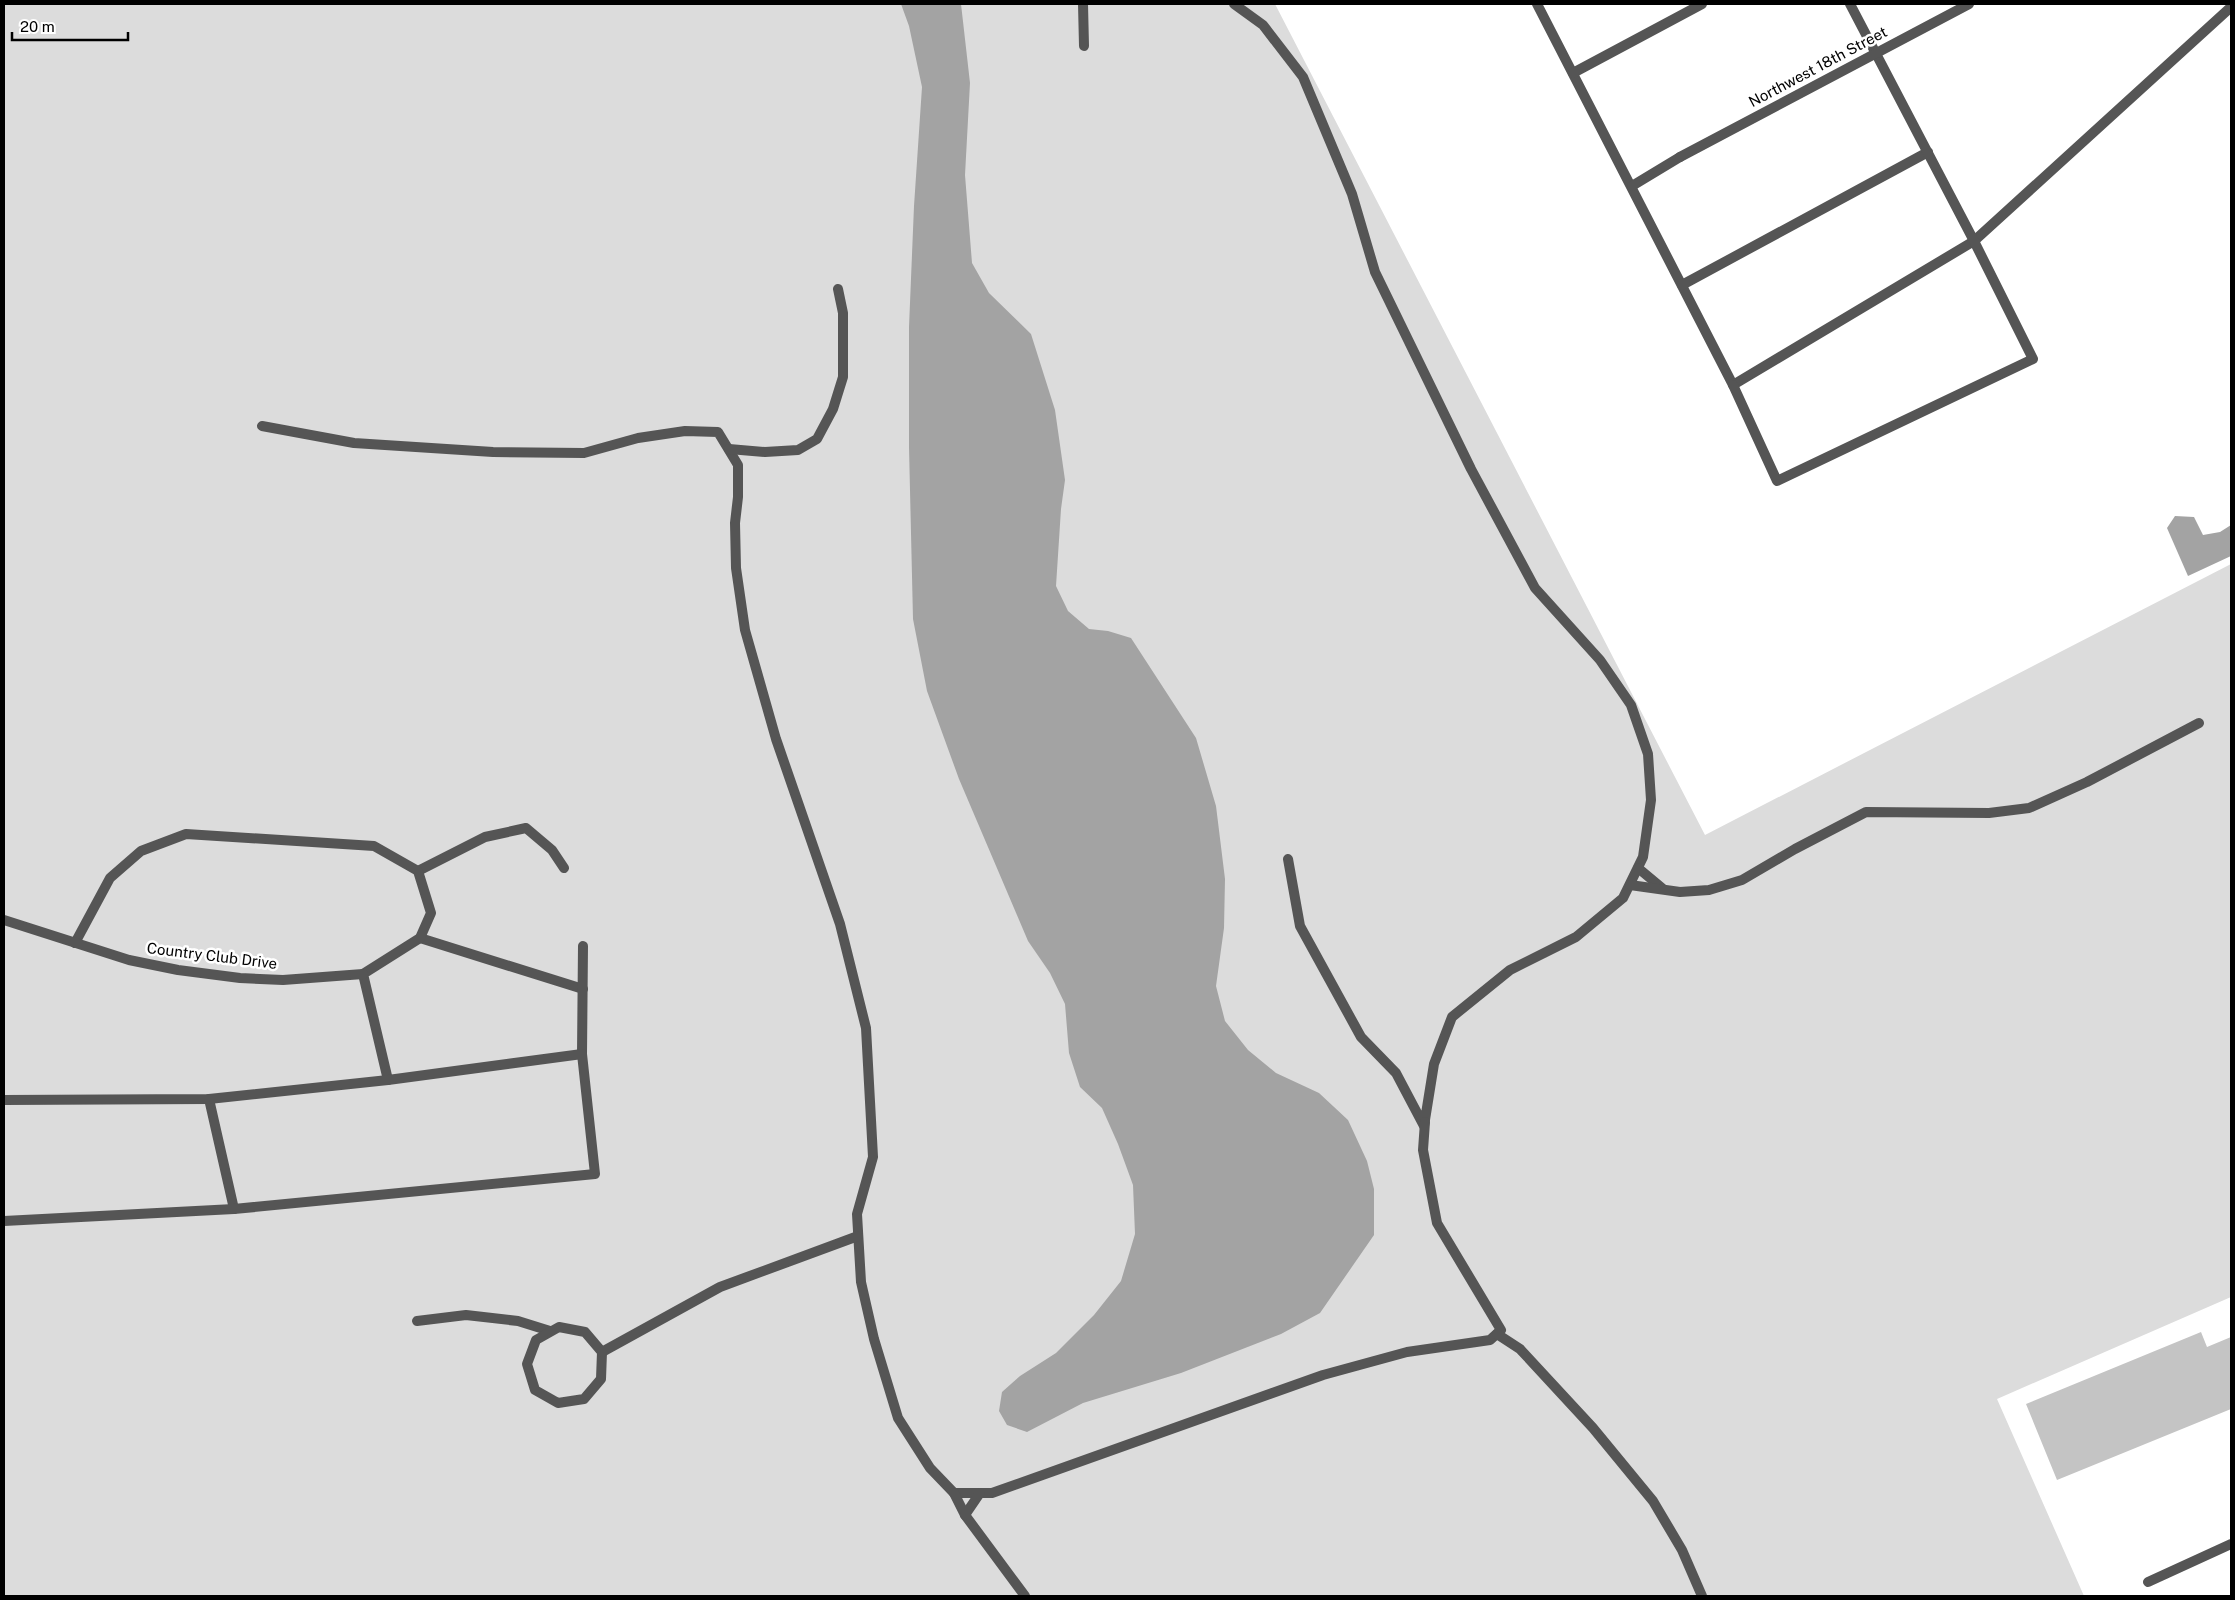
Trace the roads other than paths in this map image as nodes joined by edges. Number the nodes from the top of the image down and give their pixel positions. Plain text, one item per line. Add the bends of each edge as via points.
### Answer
1 (1083, 4) edge
2 (1234, 4) edge
3 (1537, 4) edge
4 (1702, 4) edge
5 (1850, 4) edge
6 (1969, 4) edge
7 (2231, 7) edge
8 (1084, 46) dead end
9 (1876, 53) junction
10 (1574, 73) junction
11 (1928, 152) junction
12 (1632, 186) junction
13 (1974, 241) junction
14 (1682, 285) junction
15 (838, 289) dead end
16 (1733, 385) junction
17 (262, 426) dead end
18 (729, 449) junction
19 (2199, 723) dead end
20 (1288, 859) dead end
21 (564, 868) dead end
22 (1638, 868) junction
23 (418, 871) junction
24 (1630, 885) junction
25 (1663, 889) junction
26 (4, 920) edge
27 (420, 938) junction
28 (75, 943) junction
29 (583, 946) dead end
30 (363, 974) junction
31 (583, 989) junction
32 (582, 1054) junction
33 (388, 1080) junction
34 (209, 1099) junction
35 (4, 1100) edge
36 (1425, 1122) junction
37 (234, 1209) junction
38 (4, 1220) edge
39 (858, 1236) junction
40 (417, 1321) dead end
41 (550, 1332) junction
42 (1497, 1334) junction
43 (602, 1352) junction
44 (954, 1493) junction
45 (980, 1493) junction
46 (965, 1515) junction
47 (2231, 1544) edge
48 (2148, 1582) dead end
49 (1025, 1596) edge
50 (1702, 1596) edge

1 - 8 street
2 - 22 street via 1263,25 1303,77 1352,194 1375,272 1471,469 1535,588 1600,660 1631,705 1648,754 1651,800 1644,857
3 - 10 street
4 - 10 street
5 - 9 street
6 - 9 street, Northwest 18th Street
7 - 13 street
9 - 11 street
9 - 12 street, Northwest 18th Street
10 - 12 street
11 - 13 street
11 - 14 street
12 - 14 street
13 - 16 street
13 - 16 street via 2033,359 1777,481
14 - 16 street
15 - 18 street via 842,313 843,377 833,409 817,439 798,450
17 - 18 street via 354,443 502,452 584,453 638,438 685,431 718,432
18 - 39 street via 738,465 736,568 745,630 776,739 840,924 866,1028 873,1158 857,1214
19 - 25 street via 2087,782 2029,808 1990,813 1866,812 1742,880 1709,890 1680,892
20 - 36 street via 1300,926 1361,1037 1396,1073 1424,1126
21 - 23 street via 552,850 526,828 486,837
22 - 24 street
22 - 25 street
23 - 27 street via 431,913
23 - 28 street via 374,846 186,834 141,850 110,878
24 - 25 street
24 - 36 street via 1623,898 1576,937 1510,970 1452,1017 1434,1064
26 - 28 street, Country Club Drive
27 - 30 street
27 - 31 street
28 - 30 street, Country Club Drive via 129,960 240,978 283,980
29 - 31 street
30 - 33 street
31 - 32 street
32 - 33 street
32 - 37 street via 595,1174
33 - 34 street
34 - 35 street
34 - 37 street
36 - 42 street via 1423,1150 1437,1224 1500,1330
37 - 38 street
39 - 43 street via 720,1287
39 - 44 street via 860,1282 898,1418 930,1468
40 - 41 street via 466,1315 518,1321
41 - 43 street via 559,1327 585,1332
41 - 43 street via 536,1340 527,1364 535,1390 558,1403 584,1399 602,1379
42 - 45 street via 1490,1340 1407,1352 1323,1375 992,1493
42 - 50 street via 1520,1350 1593,1428 1653,1501 1682,1550
44 - 45 street
44 - 46 street
45 - 46 street
46 - 49 street
47 - 48 street

